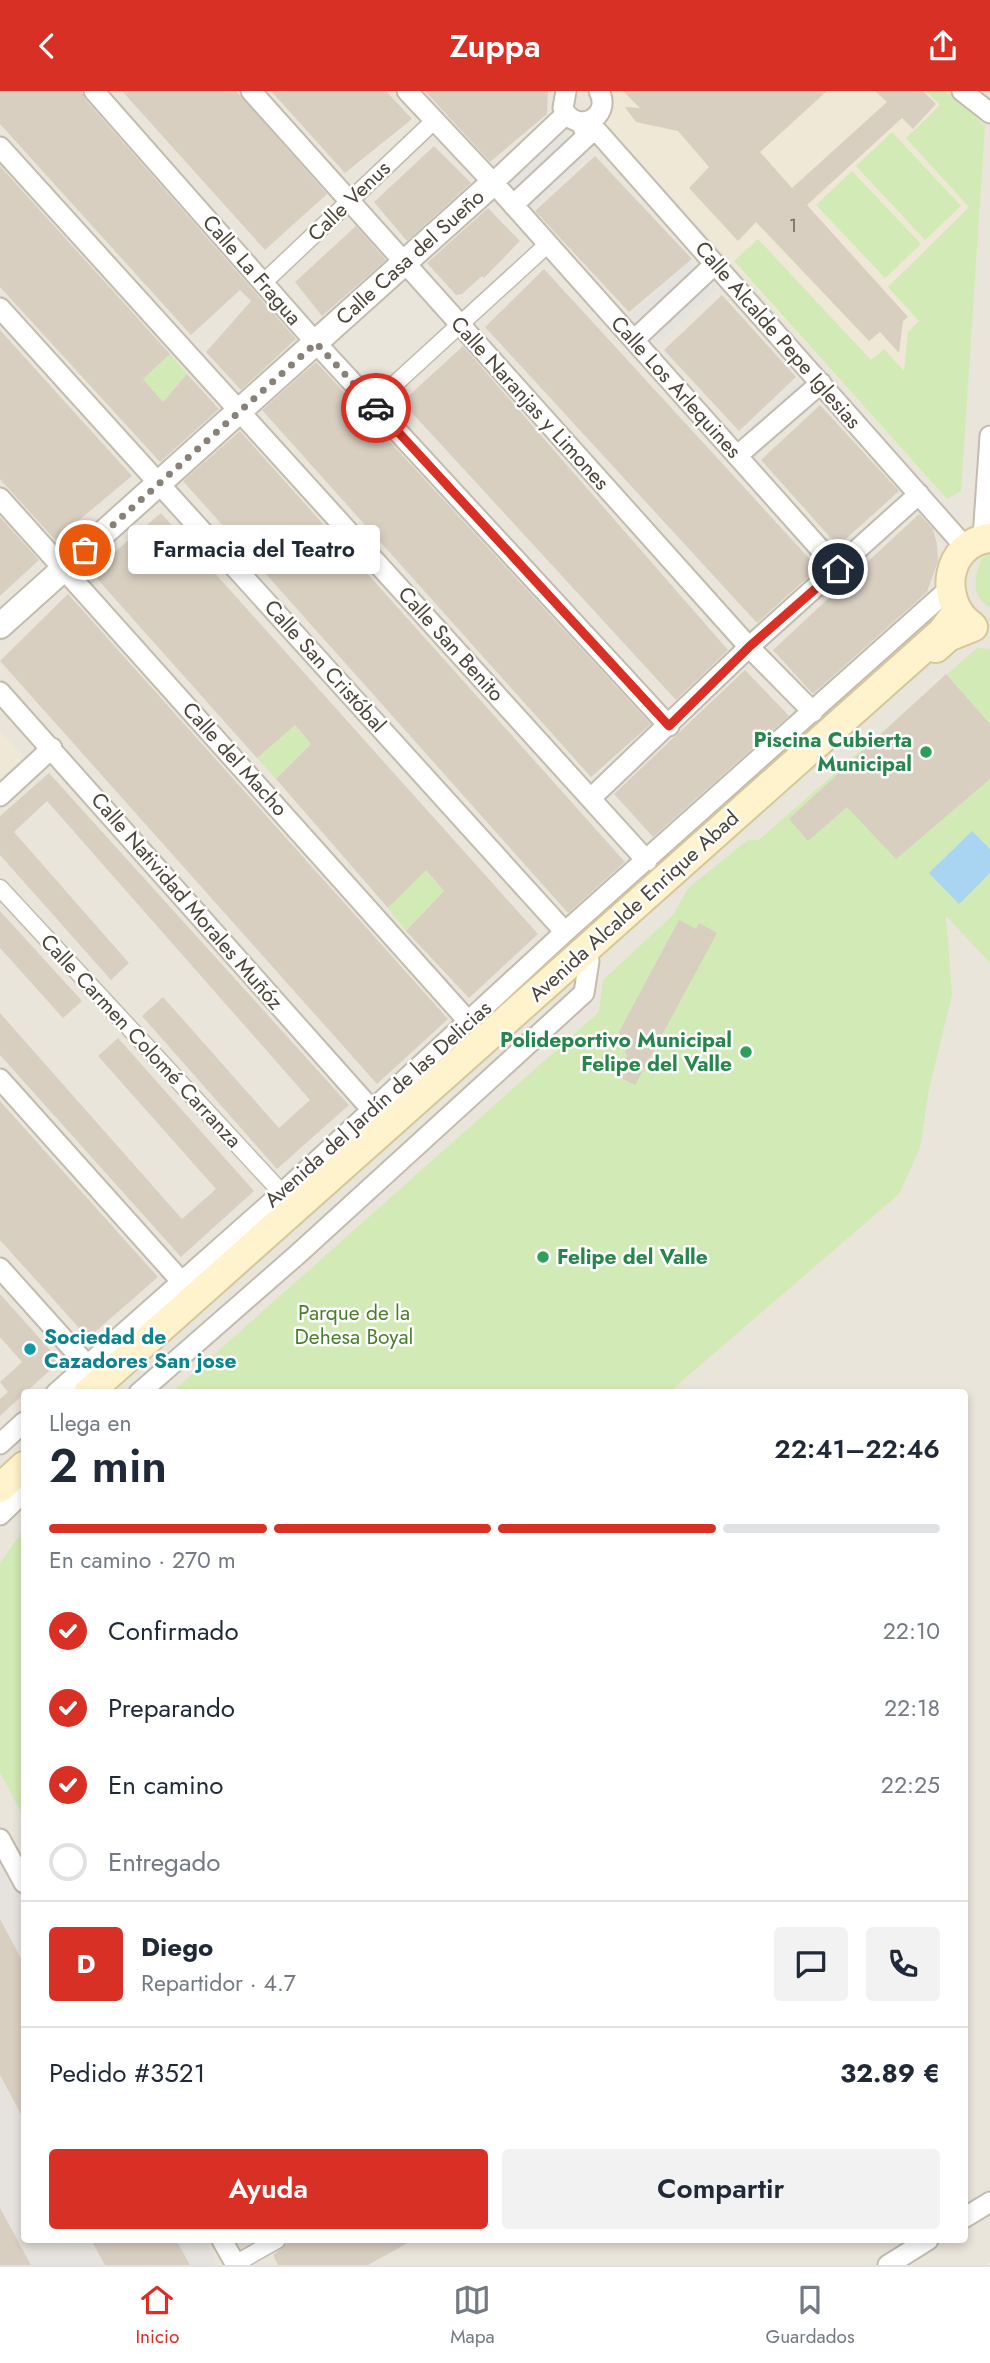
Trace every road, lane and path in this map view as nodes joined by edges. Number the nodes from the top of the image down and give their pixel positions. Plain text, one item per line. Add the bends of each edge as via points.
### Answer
1 (94, 91) edge
2 (251, 91) edge
3 (407, 91) edge
4 (566, 91) edge
5 (599, 91) edge
6 (962, 91) edge
7 (983, 104) edge
8 (435, 120) junction
9 (579, 120) junction
10 (0, 147) edge
11 (493, 183) junction
12 (349, 201) junction
13 (513, 205) junction
14 (548, 244) junction
15 (403, 262) junction
16 (715, 264) junction
17 (263, 283) junction
18 (0, 308) edge
19 (460, 324) junction
20 (634, 340) junction
21 (316, 343) junction
22 (821, 383) junction
23 (373, 404) junction
24 (239, 411) junction
25 (990, 436) edge
26 (737, 456) junction
27 (161, 483) junction
28 (919, 494) junction
29 (0, 498) edge
30 (980, 541) edge
31 (66, 568) junction
32 (838, 569) junction
33 (967, 615) edge
34 (0, 626) edge
35 (750, 646) junction
36 (0, 692) edge
37 (813, 712) junction
38 (669, 726) junction
39 (52, 748) junction
40 (0, 796) edge
41 (591, 798) junction
42 (647, 861) junction
43 (0, 888) edge
44 (565, 932) junction
45 (589, 961) junction
46 (469, 1022) junction
47 (0, 1079) edge
48 (372, 1110) junction
49 (282, 1193) junction
50 (0, 1268) edge
51 (181, 1281) junction
52 (87, 1365) junction
53 (60, 1389) edge
54 (92, 1389) edge
55 (109, 1389) edge
56 (143, 1389) edge
57 (21, 1425) edge
58 (0, 1444) edge
59 (21, 1454) edge
60 (21, 1469) edge
61 (0, 1472) edge
62 (0, 1488) edge
63 (21, 1495) edge
64 (0, 1515) edge
65 (0, 1839) edge
66 (21, 1878) edge
67 (990, 2202) edge
68 (968, 2216) edge
69 (224, 2243) edge
70 (272, 2243) edge
71 (923, 2243) edge
72 (236, 2265) edge
73 (888, 2265) edge

1 - 17 street, Calle La Fragua
2 - 12 street, Calle Naranjas y Limones
3 - 8 street, Calle Los Arlequines
4 - 9 street via 562,101
5 - 9 street via 602,109
6 - 7 street
8 - 11 street, Calle Los Arlequines
8 - 12 street, Calle Venus
9 - 11 street, Calle Casa del Sueño
9 - 13 street via 587,136
9 - 16 street, Calle Alcalde Pepe Iglesias
10 - 24 street, Calle San Benito
11 - 13 street, Calle Los Arlequines
11 - 15 street, Calle Casa del Sueño
12 - 15 street, Calle Naranjas y Limones
12 - 17 street, Calle Venus
13 - 14 street, Calle Los Arlequines
14 - 19 street
14 - 20 street, Calle Los Arlequines
15 - 19 street, Calle Naranjas y Limones
15 - 21 street, Calle Casa del Sueño
16 - 20 street
16 - 22 street, Calle Alcalde Pepe Iglesias
17 - 21 street, Calle La Fragua
18 - 27 street, Calle San Cristóbal
19 - 23 street
19 - 35 street, Calle Naranjas y Limones
20 - 26 street, Calle Los Arlequines
21 - 23 street, Calle La Fragua
21 - 24 street, Calle Casa del Sueño
22 - 26 street
22 - 28 street, Calle Alcalde Pepe Iglesias
23 - 38 street, Calle La Fragua
24 - 27 street, Calle Casa del Sueño
24 - 41 street, Calle San Benito
25 - 30 street
26 - 32 street, Calle Los Arlequines
27 - 31 street, Calle Casa del Sueño
27 - 44 street, Calle San Cristóbal
28 - 30 street, Calle Alcalde Pepe Iglesias
28 - 32 street
29 - 31 street, Calle del Macho
30 - 33 main road via 950,574
31 - 34 street, Calle Casa del Sueño
31 - 46 street, Calle del Macho
32 - 35 street
33 - 37 street, Avenida del Jardín de las Delicias
33 - 45 main road, Avenida Alcalde Enrique Abad
33 - 54 main road, Avenida Alcalde Enrique Abad via 942,632
35 - 37 street, Calle Naranjas y Limones
35 - 38 street
36 - 39 street, Calle Natividad Morales Muñóz
37 - 42 street, Avenida del Jardín de las Delicias
38 - 41 street
39 - 40 street
39 - 48 street, Calle Natividad Morales Muñóz
41 - 42 street, Calle San Benito
42 - 44 street, Avenida del Jardín de las Delicias
43 - 49 street, Calle Carmen Colomé Carranza
44 - 46 street, Avenida del Jardín de las Delicias
45 - 55 main road, Avenida Alcalde Enrique Abad
45 - 56 street, Avenida Alcalde Enrique Abad via 584,993
46 - 48 street, Avenida del Jardín de las Delicias
47 - 51 street
48 - 49 street, Avenida del Jardín de las Delicias
49 - 51 street, Avenida del Jardín de las Delicias
50 - 52 street
51 - 52 street, Avenida del Jardín de las Delicias
52 - 53 street, Avenida del Jardín de las Delicias
57 - 58 street
59 - 61 main road
60 - 62 main road
63 - 64 street
65 - 66 street
67 - 68 street
69 - 72 street
70 - 72 street
71 - 73 street

